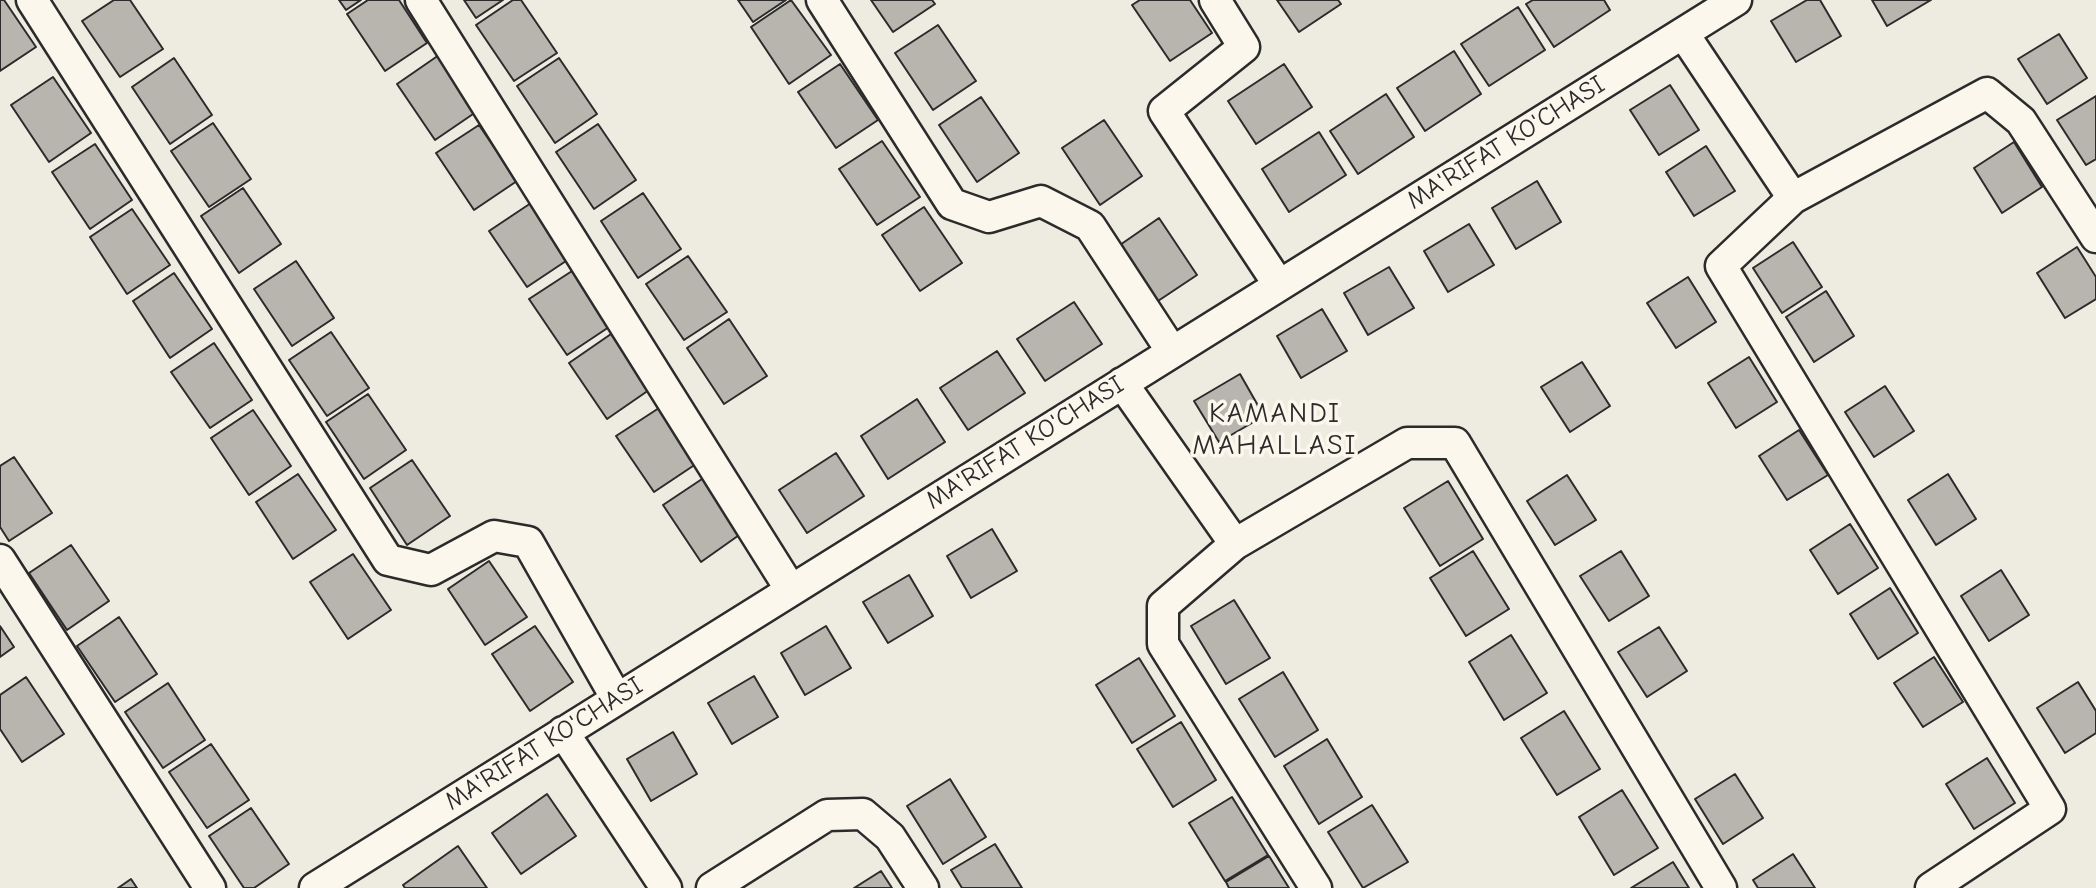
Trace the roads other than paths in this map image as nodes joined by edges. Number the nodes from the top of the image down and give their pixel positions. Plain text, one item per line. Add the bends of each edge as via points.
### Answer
1 (32, 0) edge
2 (421, 0) edge
3 (822, 0) edge
4 (1215, 0) edge
5 (1736, 0) edge
6 (1683, 33) junction
7 (1793, 198) junction
8 (2096, 237) edge
9 (1279, 285) junction
10 (1171, 350) junction
11 (1122, 383) junction
12 (1235, 544) junction
13 (0, 561) edge
14 (792, 590) junction
15 (617, 699) junction
16 (564, 732) junction
17 (210, 888) edge
18 (315, 888) edge
19 (666, 888) edge
20 (712, 888) edge
21 (923, 888) edge
22 (1316, 888) edge
23 (1721, 888) edge
24 (1931, 888) edge

1 - 15 street via 387,559 431,570 494,536 528,542
2 - 14 street
3 - 10 street via 952,204 989,217 1041,201 1090,226
4 - 9 street via 1244,47 1164,111
5 - 6 street, MA'RIFAT KO'CHASI
6 - 7 street
6 - 9 street, MA'RIFAT KO'CHASI
7 - 8 street via 1987,93 2021,121
7 - 24 street via 1721,266 2050,809
9 - 10 street, MA'RIFAT KO'CHASI
10 - 11 street, MA'RIFAT KO'CHASI
11 - 12 street
11 - 14 street, MA'RIFAT KO'CHASI
12 - 22 street via 1163,606 1163,644
12 - 23 street via 1407,443 1455,443
13 - 17 street
14 - 15 street, MA'RIFAT KO'CHASI
15 - 16 street, MA'RIFAT KO'CHASI
16 - 18 street, MA'RIFAT KO'CHASI
16 - 19 street
20 - 21 street via 827,815 863,814 890,837

